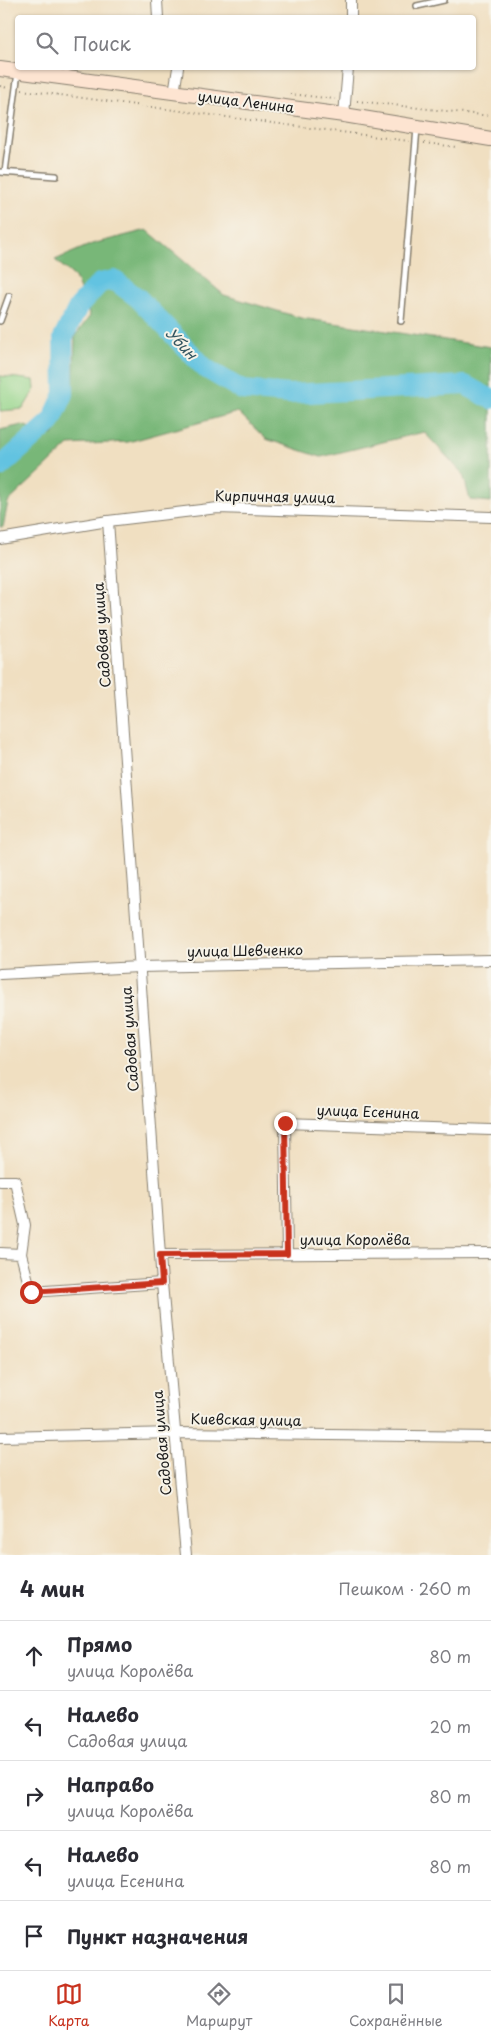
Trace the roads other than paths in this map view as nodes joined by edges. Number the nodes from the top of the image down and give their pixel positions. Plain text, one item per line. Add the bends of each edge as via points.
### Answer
1 (157, 0) edge
2 (352, 0) edge
3 (444, 0) edge
4 (417, 6) dead end
5 (158, 15) edge
6 (351, 15) edge
7 (0, 70) edge
8 (178, 70) edge
9 (348, 70) edge
10 (18, 71) junction
11 (174, 93) junction
12 (344, 115) junction
13 (417, 128) junction
14 (491, 139) edge
15 (3, 172) edge
16 (56, 176) dead end
17 (9, 296) dead end
18 (0, 321) edge
19 (401, 321) dead end
20 (491, 517) edge
21 (108, 521) junction
22 (0, 539) edge
23 (491, 960) edge
24 (139, 967) junction
25 (0, 974) edge
26 (491, 1130) edge
27 (0, 1181) edge
28 (0, 1253) edge
29 (491, 1253) edge
30 (21, 1254) junction
31 (287, 1254) junction
32 (160, 1255) junction
33 (162, 1283) junction
34 (175, 1433) junction
35 (0, 1437) edge
36 (491, 1437) edge
37 (186, 1555) edge

1 - 5 street
2 - 6 street
3 - 4 lane
7 - 10 street, улица Ленина
8 - 11 street
9 - 12 street
10 - 11 street, улица Ленина
10 - 15 lane
11 - 12 street, улица Ленина
12 - 13 street, улица Ленина
13 - 14 street, улица Ленина
13 - 19 lane
15 - 16 lane
17 - 18 lane
20 - 21 street, Кирпичная улица via 218,508
21 - 22 street, Кирпичная улица
21 - 24 street, Садовая улица
23 - 24 street, улица Шевченко
24 - 25 street, улица Шевченко
24 - 32 street, Садовая улица
26 - 31 street, улица Есенина via 285,1123
27 - 30 street via 15,1181 25,1225
28 - 30 street
29 - 31 street, улица Королёва
30 - 33 street via 31,1292
31 - 32 street, улица Королёва
32 - 33 street, Садовая улица
33 - 34 street, Садовая улица
34 - 35 street, Киевская улица
34 - 36 street, Киевская улица
34 - 37 street, Садовая улица

